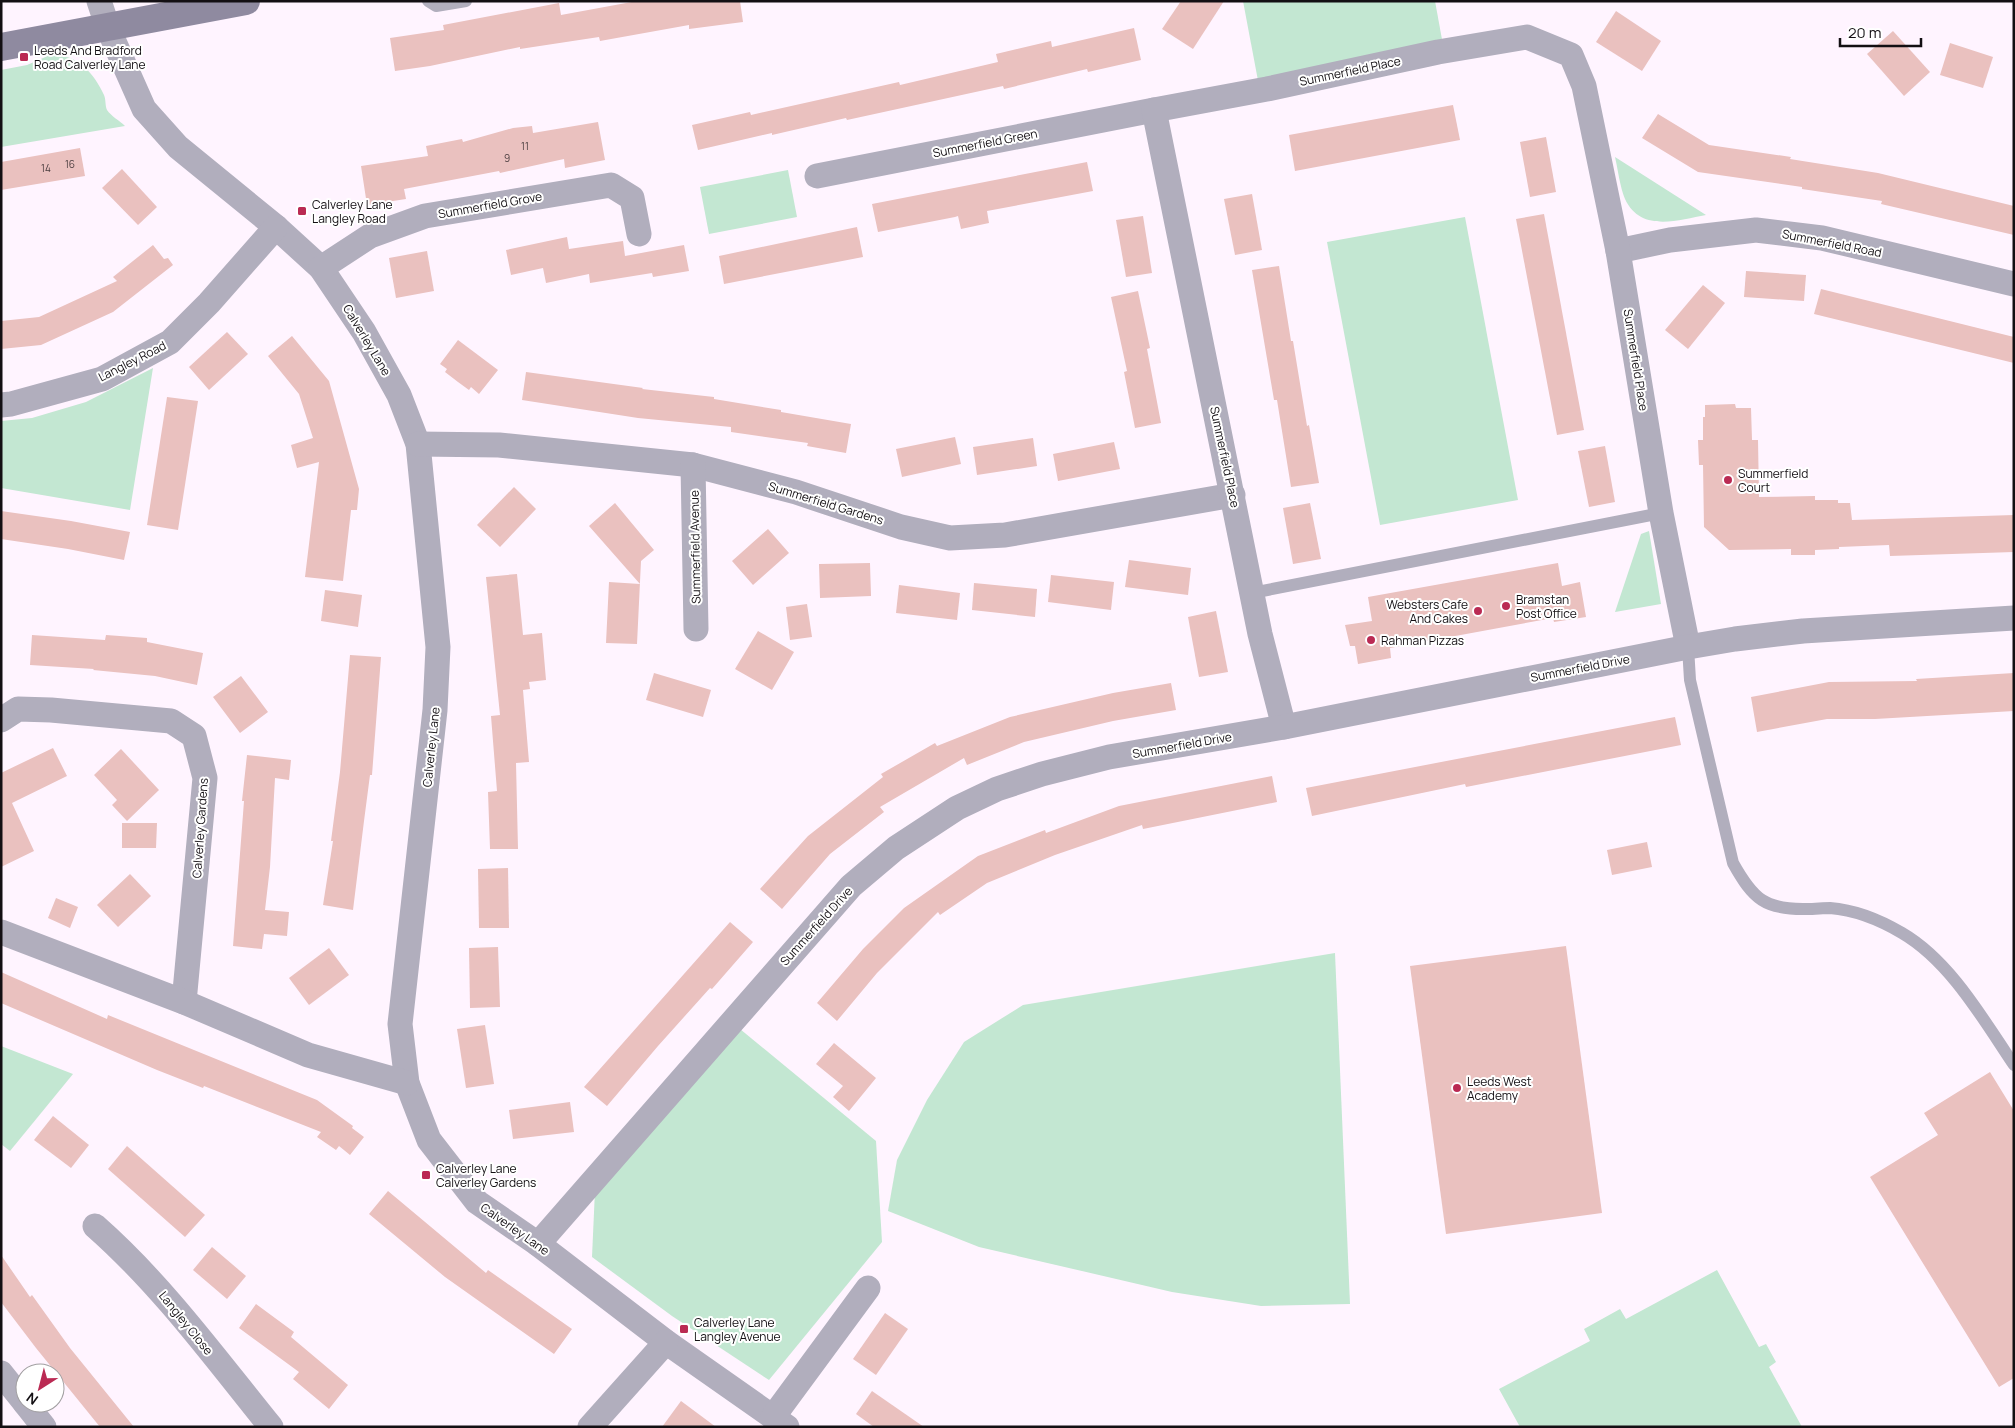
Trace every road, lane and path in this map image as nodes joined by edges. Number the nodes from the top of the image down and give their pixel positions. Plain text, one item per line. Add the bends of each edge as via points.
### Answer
1 (99, 1) edge
2 (246, 1) edge
3 (428, 1) edge
4 (466, 1) edge
5 (108, 28) junction
6 (1, 47) edge
7 (1154, 110) junction
8 (817, 176) dead end
9 (276, 227) junction
10 (638, 234) dead end
11 (1618, 251) junction
12 (320, 268) junction
13 (2014, 284) edge
14 (1, 405) edge
15 (418, 444) junction
16 (693, 465) junction
17 (1233, 496) junction
18 (1661, 513) junction
19 (1252, 593) junction
20 (2014, 618) edge
21 (696, 630) dead end
22 (1688, 647) junction
23 (1, 720) edge
24 (1284, 727) junction
25 (1, 932) edge
26 (184, 1002) junction
27 (2014, 1065) edge
28 (407, 1083) junction
29 (95, 1226) dead end
30 (538, 1244) junction
31 (868, 1288) dead end
32 (666, 1342) junction
33 (1, 1374) edge
34 (15, 1391) edge
35 (33, 1413) edge
36 (780, 1422) edge
37 (44, 1427) edge
38 (271, 1427) edge
39 (590, 1427) edge

1 - 5 street, Calverley Lane
2 - 5 main road
3 - 4 lane via 436,6
5 - 6 main road
5 - 9 street, Calverley Lane via 144,109 178,147
7 - 8 street, Summerfield Green
7 - 11 street, Summerfield Place via 1438,52 1528,37 1571,55 1584,86
7 - 17 street, Summerfield Place
9 - 12 street, Calverley Lane
9 - 14 street, Langley Road via 209,304 170,342 102,379
10 - 12 street, Summerfield Grove via 632,198 611,185 425,216 370,236
11 - 13 street, Summerfield Road via 1670,240 1756,230 1822,238
11 - 18 street, Summerfield Place
12 - 15 street, Calverley Lane via 364,332 399,395
15 - 16 street, Summerfield Gardens via 499,445
15 - 28 street, Calverley Lane via 438,647 435,710 400,1024
16 - 17 street, Summerfield Gardens via 796,492 901,527 950,538 1005,535
16 - 21 street, Summerfield Avenue
17 - 19 street, Summerfield Place
18 - 19 lane
18 - 22 street, Summerfield Place
19 - 24 street, Summerfield Place
20 - 22 street, Summerfield Drive via 1803,631
22 - 24 street, Summerfield Drive
22 - 27 lane via 1690,680 1733,863 1746,886 1761,902 1860,914 1903,933 1926,949 1949,975 1974,1005
23 - 26 street, Calverley Gardens via 18,709 51,710 171,721 194,736 205,778
24 - 30 street, Summerfield Drive via 1110,757 1042,774 957,808 896,848 851,886
25 - 26 street
26 - 28 street via 308,1054
28 - 30 street, Calverley Lane via 429,1140 477,1202
29 - 38 street, Langley Close via 160,1291
30 - 32 street, Calverley Lane
31 - 36 street
32 - 36 street, Calverley Lane
32 - 39 street
33 - 34 street
35 - 37 street

